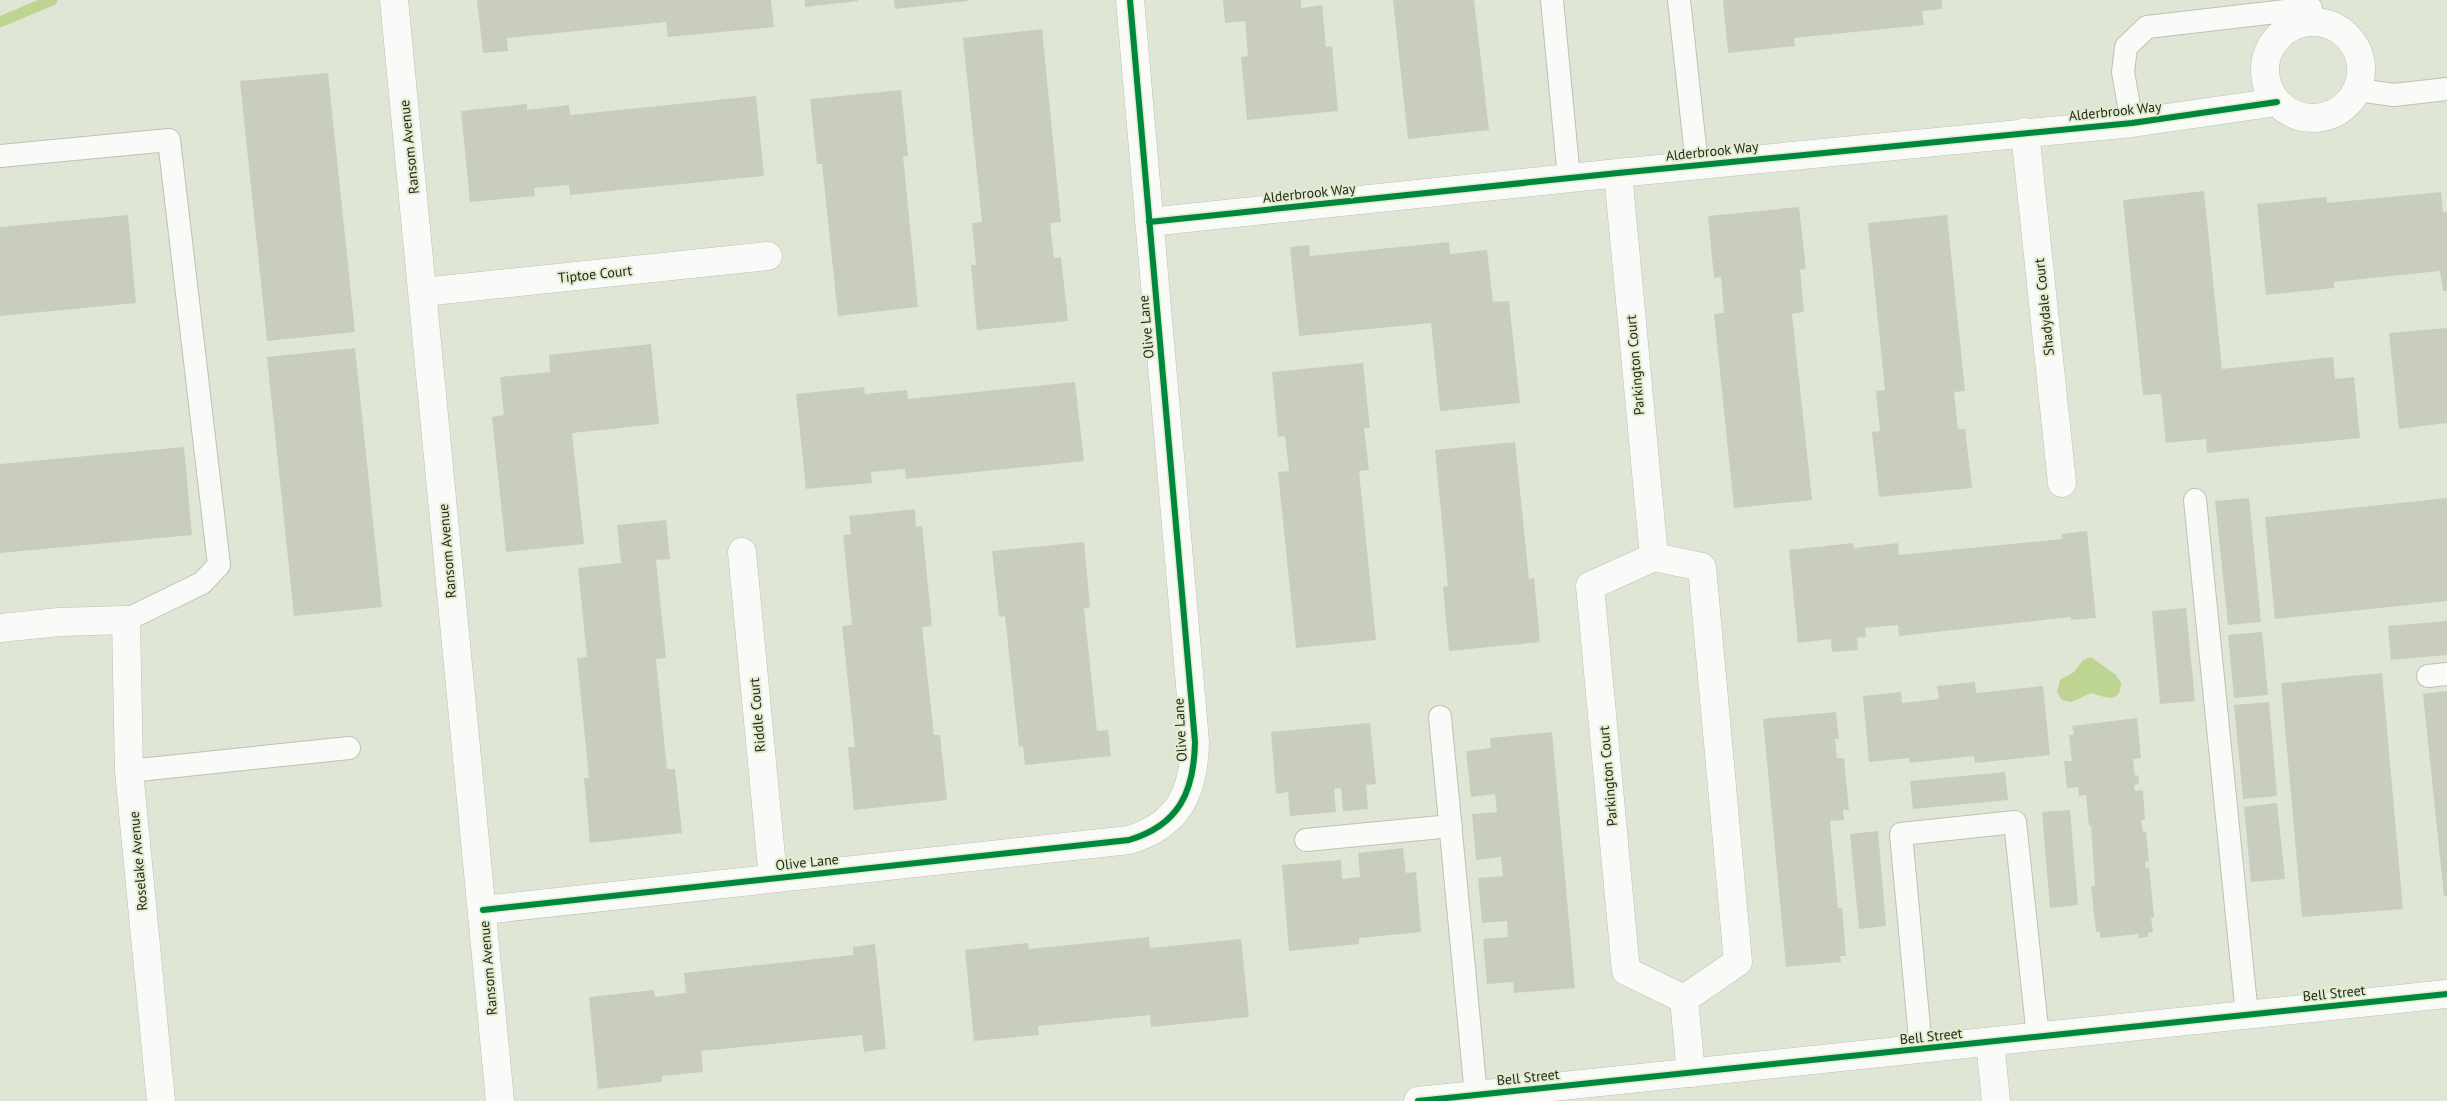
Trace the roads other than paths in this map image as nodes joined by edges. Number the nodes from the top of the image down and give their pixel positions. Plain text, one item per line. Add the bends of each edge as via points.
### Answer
1 (394, 0) edge
2 (1130, 0) edge
3 (1552, 0) edge
4 (1679, 0) edge
5 (2311, 10) edge
6 (2447, 88) edge
7 (2358, 90) junction
8 (2277, 102) junction
9 (2132, 123) junction
10 (2025, 132) junction
11 (0, 156) edge
12 (1697, 165) junction
13 (1618, 173) junction
14 (1569, 178) junction
15 (1149, 222) junction
16 (768, 256) dead end
17 (423, 292) junction
18 (2062, 483) dead end
19 (2195, 500) dead end
20 (742, 552) dead end
21 (1654, 557) junction
22 (126, 620) junction
23 (0, 628) edge
24 (1440, 716) dead end
25 (349, 748) dead end
26 (129, 771) junction
27 (1450, 826) junction
28 (1306, 840) dead end
29 (773, 878) junction
30 (483, 910) junction
31 (2447, 994) edge
32 (1684, 999) junction
33 (2247, 1014) junction
34 (2038, 1037) junction
35 (1990, 1042) junction
36 (1921, 1049) junction
37 (1691, 1073) junction
38 (1476, 1095) junction
39 (160, 1101) edge
40 (500, 1101) edge
41 (1418, 1101) edge
42 (1996, 1101) edge

1 - 17 street, Ransom Avenue
2 - 15 street, Olive Lane
3 - 14 lane
4 - 12 lane
5 - 7 street via 2343,31 2354,43 2362,74
5 - 8 street via 2283,32 2266,58 2268,89
5 - 9 lane via 2147,27 2126,47 2123,72
6 - 7 lane via 2394,94
7 - 8 street via 2336,113 2321,118 2305,118 2290,113
8 - 9 street, Alderbrook Way
9 - 10 street, Alderbrook Way
10 - 12 street, Alderbrook Way
10 - 18 street, Shadydale Court
11 - 22 lane via 169,140 219,565 202,583
12 - 13 street, Alderbrook Way
13 - 14 street, Alderbrook Way
13 - 21 street, Parkington Court
14 - 15 street, Alderbrook Way
15 - 29 street, Olive Lane via 1195,742 1194,767 1180,806 1149,834 1129,840
16 - 17 street, Tiptoe Court
17 - 30 street, Ransom Avenue
19 - 33 lane
20 - 29 street, Riddle Court
21 - 32 street via 1702,567 1738,962
21 - 32 street, Parkington Court via 1590,586 1626,971
22 - 23 street
22 - 26 street, Roselake Avenue
24 - 27 lane
25 - 26 lane
26 - 39 street, Roselake Avenue
27 - 28 lane
27 - 38 lane
29 - 30 street, Olive Lane
30 - 40 street, Ransom Avenue
31 - 33 street, Bell Street
32 - 37 street
33 - 34 street, Bell Street
34 - 35 street, Bell Street
34 - 36 lane via 2015,822 1901,834
35 - 36 street, Bell Street
35 - 42 street
36 - 37 street, Bell Street
37 - 38 street, Bell Street
38 - 41 street, Bell Street

